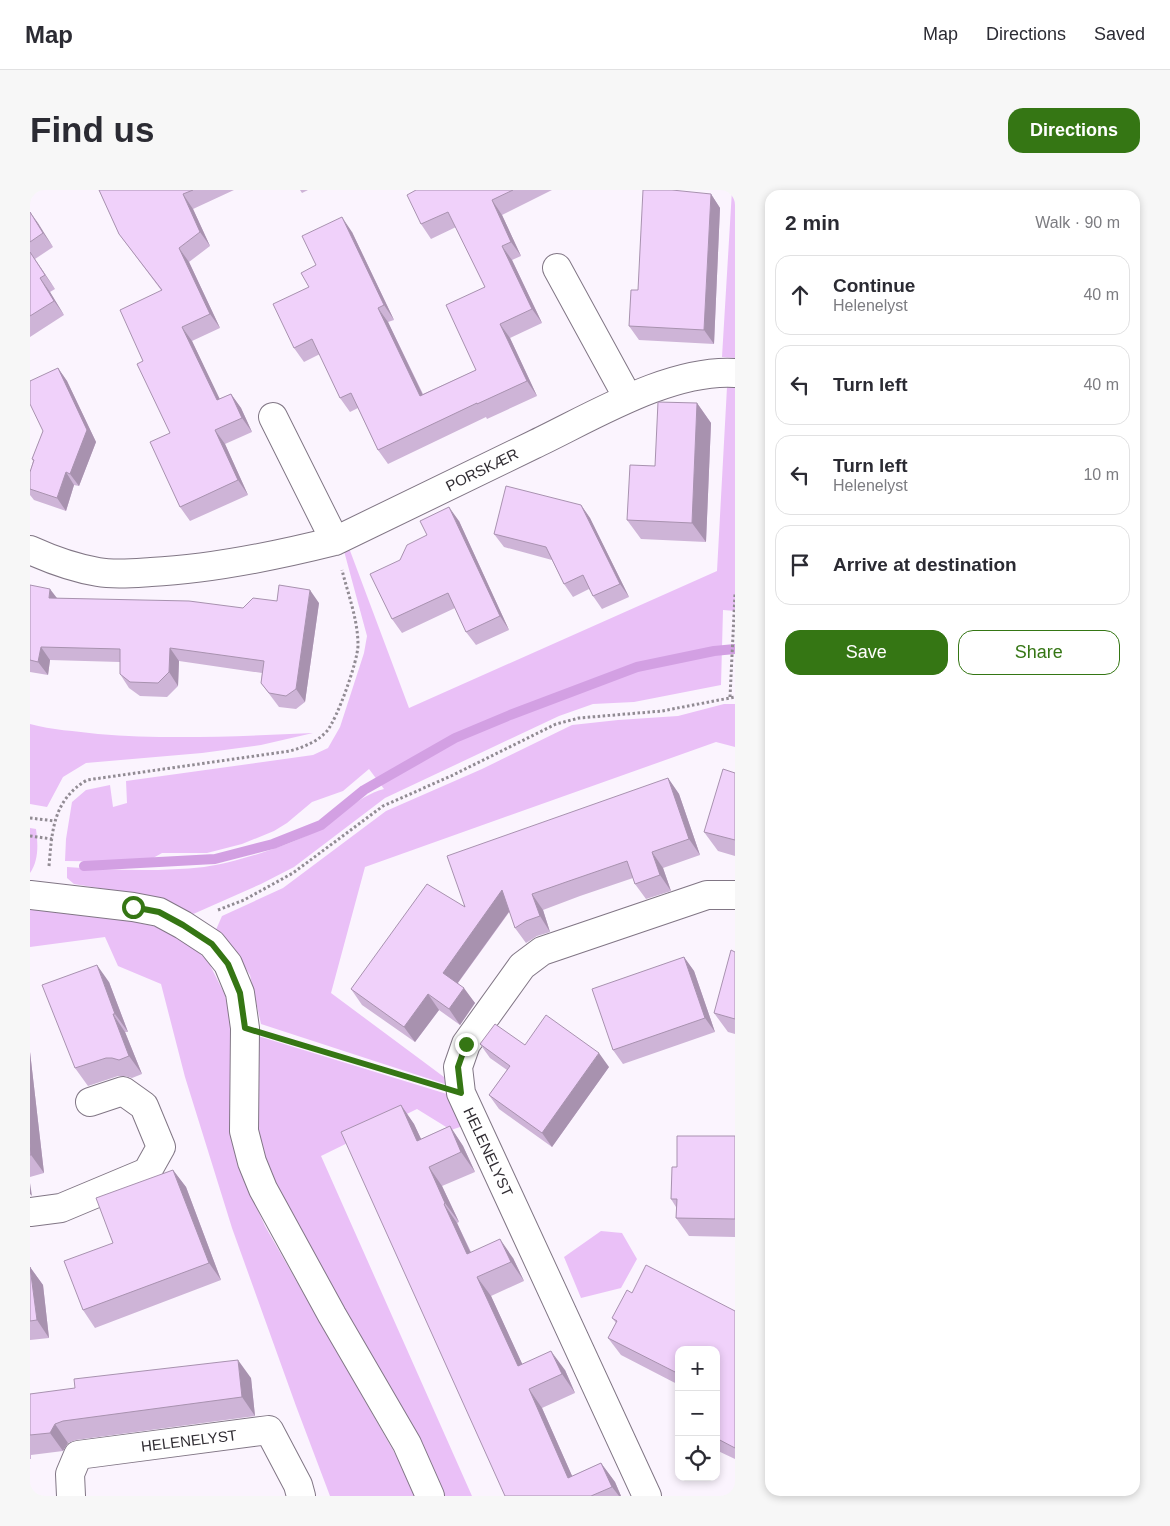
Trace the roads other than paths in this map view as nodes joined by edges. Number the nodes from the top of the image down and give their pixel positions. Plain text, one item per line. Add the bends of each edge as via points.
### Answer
1 (557, 268) dead end
2 (735, 373) edge
3 (628, 398) junction
4 (273, 417) dead end
5 (334, 541) junction
6 (30, 550) edge
7 (735, 895) edge
8 (38, 896) edge
9 (90, 1102) dead end
10 (30, 1212) edge
11 (71, 1496) edge
12 (301, 1496) edge
13 (430, 1496) edge
14 (647, 1496) edge

1 - 3 street
2 - 3 street, PORSKÆR via 693,376
3 - 5 street, PORSKÆR
4 - 5 street
5 - 6 street, PORSKÆR via 188,570 139,573 100,573 57,563
7 - 14 street, HELENELYST via 707,895 542,952 522,966 466,1044 458,1067 461,1093
8 - 13 street via 159,912 212,944 228,964 240,993 245,1028 244,1131 252,1162 263,1189 407,1444
9 - 10 street via 123,1091 144,1106 161,1146 147,1172 60,1208
11 - 12 street, HELENELYST via 70,1474 78,1454 269,1430

